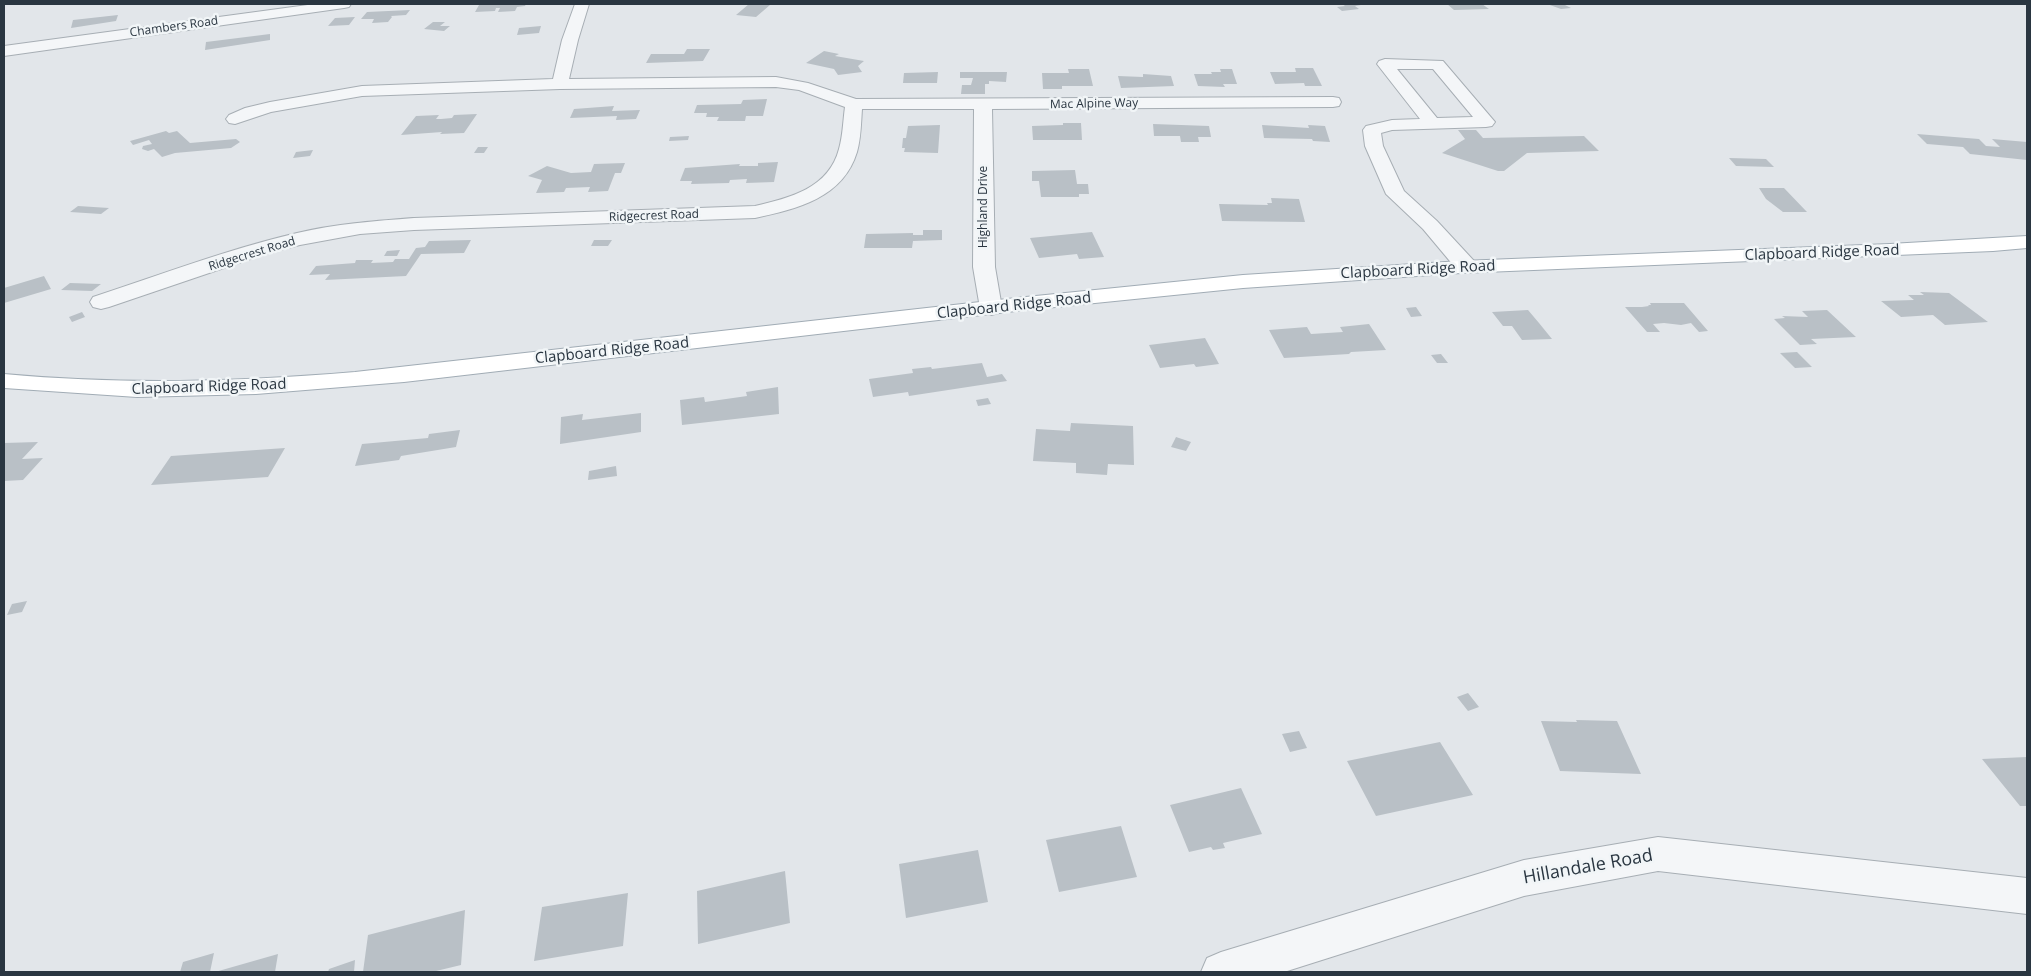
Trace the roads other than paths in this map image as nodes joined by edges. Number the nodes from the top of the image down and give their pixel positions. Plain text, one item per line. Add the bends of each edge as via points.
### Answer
1 (344, 4) edge
2 (582, 4) edge
3 (4, 52) edge
4 (560, 84) junction
5 (1333, 102) dead end
6 (854, 104) junction
7 (983, 105) junction
8 (235, 119) dead end
9 (1432, 123) junction
10 (2027, 242) edge
11 (1468, 267) junction
12 (101, 302) dead end
13 (991, 308) junction
14 (4, 381) edge
15 (2027, 896) edge
16 (1221, 972) edge

1 - 3 street, Chambers Road
2 - 4 street
4 - 6 street via 776,82 802,86
4 - 8 street via 362,91 270,107
5 - 7 street, Mac Alpine Way
6 - 7 street, Mac Alpine Way
6 - 12 street, Ridgecrest Road via 848,151 840,169 823,188 792,204 755,212 360,228 264,248
7 - 13 street, Highland Drive via 984,267
9 - 9 street via 1486,122 1437,64 1385,64
9 - 11 street via 1392,125 1372,130 1374,146 1396,194
10 - 11 main road, Clapboard Ridge Road
11 - 13 main road, Clapboard Ridge Road via 1269,279
13 - 14 main road, Clapboard Ridge Road via 417,373 256,387 107,389
15 - 16 street, Hillandale Road via 1658,854 1524,878

